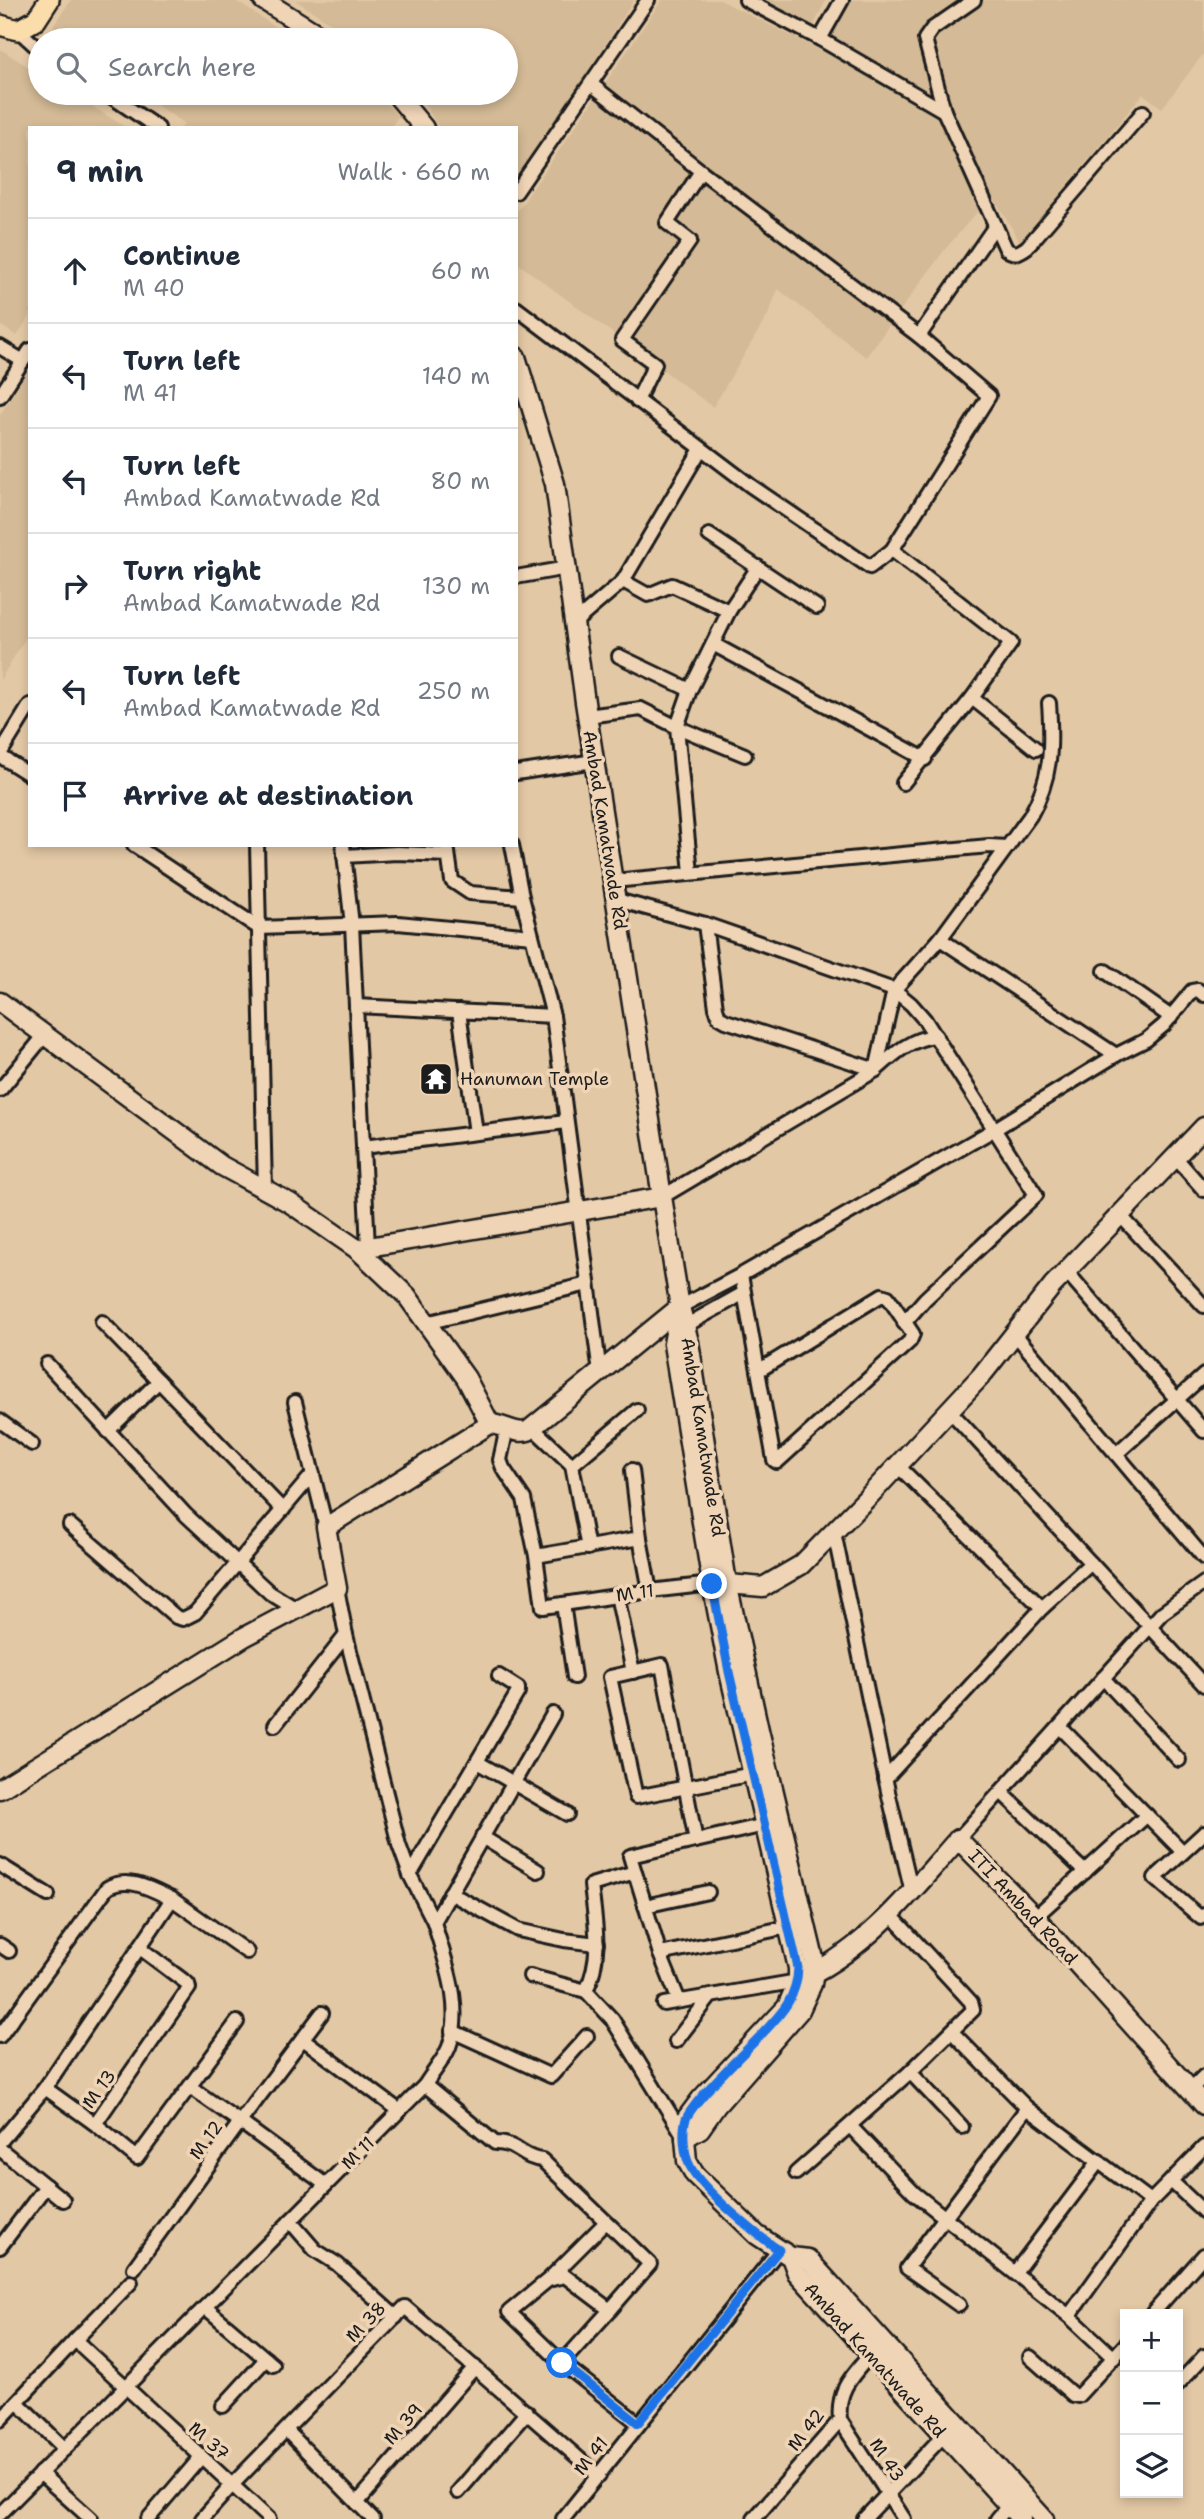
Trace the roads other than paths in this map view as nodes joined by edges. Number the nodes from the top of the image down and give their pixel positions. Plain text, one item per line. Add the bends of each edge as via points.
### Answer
1 (49, 0) edge
2 (263, 0) edge
3 (648, 0) edge
4 (746, 0) edge
5 (842, 0) edge
6 (974, 0) edge
7 (9, 28) edge
8 (308, 28) edge
9 (820, 39) junction
10 (28, 41) edge
11 (591, 84) junction
12 (124, 105) edge
13 (405, 105) edge
14 (944, 111) junction
15 (1143, 111) dead end
16 (155, 126) edge
17 (422, 126) edge
18 (701, 171) junction
19 (518, 189) edge
20 (995, 226) junction
21 (518, 310) edge
22 (919, 336) junction
23 (0, 347) edge
24 (26, 356) edge
25 (518, 364) edge
26 (0, 396) edge
27 (637, 401) junction
28 (701, 449) junction
29 (709, 535) dead end
30 (892, 550) junction
31 (758, 567) junction
32 (567, 568) junction
33 (518, 577) edge
34 (623, 580) junction
35 (817, 607) dead end
36 (730, 611) junction
37 (574, 623) junction
38 (713, 644) junction
39 (618, 656) dead end
40 (690, 690) junction
41 (972, 698) junction
42 (1049, 703) dead end
43 (28, 708) edge
44 (587, 716) junction
45 (677, 727) junction
46 (1036, 749) dead end
47 (0, 755) edge
48 (745, 755) dead end
49 (925, 759) junction
50 (594, 761) junction
51 (28, 774) edge
52 (518, 774) edge
53 (903, 783) dead end
54 (137, 847) edge
55 (257, 847) edge
56 (512, 847) edge
57 (1007, 847) junction
58 (448, 850) edge
59 (343, 851) edge
60 (691, 873) junction
61 (613, 881) junction
62 (522, 897) junction
63 (617, 900) junction
64 (705, 924) junction
65 (352, 925) junction
66 (259, 928) junction
67 (532, 936) junction
68 (940, 939) junction
69 (1105, 971) dead end
70 (894, 990) junction
71 (1204, 995) edge
72 (0, 1002) edge
73 (356, 1006) junction
74 (459, 1011) junction
75 (553, 1016) junction
76 (1171, 1017) junction
77 (936, 1036) junction
78 (44, 1037) junction
79 (1116, 1055) junction
80 (876, 1070) junction
81 (0, 1090) edge
82 (566, 1122) junction
83 (1204, 1127) edge
84 (996, 1129) junction
85 (476, 1133) junction
86 (363, 1147) junction
87 (1175, 1157) junction
88 (265, 1190) junction
89 (1204, 1190) edge
90 (662, 1197) junction
91 (578, 1211) junction
92 (1120, 1215) junction
93 (362, 1248) junction
94 (1066, 1271) junction
95 (741, 1275) junction
96 (588, 1284) junction
97 (744, 1293) junction
98 (1204, 1306) edge
99 (680, 1307) junction
100 (102, 1322) dead end
101 (426, 1323) junction
102 (904, 1323) dead end
103 (685, 1326) junction
104 (1014, 1333) junction
105 (47, 1364) dead end
106 (758, 1371) junction
107 (600, 1373) junction
108 (1204, 1375) edge
109 (159, 1381) junction
110 (1177, 1400) junction
111 (295, 1402) dead end
112 (636, 1410) dead end
113 (949, 1410) junction
114 (0, 1421) edge
115 (499, 1426) junction
116 (533, 1428) junction
117 (108, 1431) junction
118 (1204, 1431) edge
119 (32, 1444) dead end
120 (1116, 1454) junction
121 (572, 1465) junction
122 (898, 1466) junction
123 (632, 1470) dead end
124 (313, 1474) junction
125 (283, 1510) junction
126 (70, 1525) dead end
127 (326, 1527) junction
128 (834, 1532) junction
129 (640, 1538) junction
130 (588, 1548) junction
131 (537, 1556) junction
132 (1204, 1558) edge
133 (238, 1563) junction
134 (1091, 1563) junction
135 (720, 1583) junction
136 (1204, 1583) edge
137 (337, 1588) junction
138 (650, 1591) junction
139 (617, 1595) junction
140 (563, 1604) junction
141 (1042, 1608) junction
142 (298, 1610) junction
143 (1150, 1627) junction
144 (345, 1635) junction
145 (633, 1672) junction
146 (499, 1676) dead end
147 (574, 1677) dead end
148 (1103, 1678) junction
149 (1204, 1685) edge
150 (553, 1714) dead end
151 (275, 1725) dead end
152 (1061, 1728) junction
153 (1179, 1760) dead end
154 (477, 1762) junction
155 (753, 1774) junction
156 (885, 1779) junction
157 (513, 1783) junction
158 (684, 1787) junction
159 (0, 1788) edge
160 (1001, 1792) junction
161 (567, 1814) dead end
162 (1147, 1815) junction
163 (765, 1825) junction
164 (1204, 1833) edge
165 (482, 1837) junction
166 (958, 1839) junction
167 (696, 1840) junction
168 (1183, 1852) junction
169 (0, 1866) edge
170 (538, 1871) dead end
171 (635, 1872) junction
172 (1085, 1872) junction
173 (410, 1875) junction
174 (708, 1892) dead end
175 (912, 1892) junction
176 (450, 1893) junction
177 (48, 1895) dead end
178 (172, 1899) junction
179 (645, 1906) junction
180 (891, 1915) junction
181 (1204, 1915) edge
182 (1035, 1917) junction
183 (434, 1922) junction
184 (789, 1927) junction
185 (597, 1944) junction
186 (140, 1948) junction
187 (247, 1952) dead end
188 (660, 1954) junction
189 (815, 1972) junction
190 (530, 1976) dead end
191 (798, 1981) junction
192 (586, 1991) junction
193 (710, 1997) junction
194 (679, 2001) junction
195 (664, 2004) dead end
196 (322, 2013) dead end
197 (788, 2015) junction
198 (237, 2022) dead end
199 (2, 2029) edge
200 (452, 2031) junction
201 (953, 2032) junction
202 (587, 2036) dead end
203 (303, 2039) junction
204 (676, 2040) dead end
205 (910, 2072) junction
206 (1204, 2076) edge
207 (425, 2085) junction
208 (190, 2087) junction
209 (45, 2088) junction
210 (1190, 2090) junction
211 (1204, 2105) edge
212 (1027, 2108) junction
213 (400, 2111) junction
214 (93, 2122) junction
215 (240, 2122) junction
216 (850, 2126) junction
217 (962, 2126) dead end
218 (685, 2138) junction
219 (0, 2142) edge
220 (1204, 2147) edge
221 (0, 2150) edge
222 (1099, 2161) junction
223 (796, 2173) dead end
224 (1171, 2181) junction
225 (326, 2185) junction
226 (47, 2186) junction
227 (63, 2200) dead end
228 (1151, 2202) junction
229 (1204, 2211) edge
230 (945, 2217) junction
231 (290, 2221) junction
232 (605, 2222) junction
233 (0, 2247) edge
234 (785, 2254) junction
235 (1204, 2255) edge
236 (134, 2268) dead end
237 (1016, 2271) junction
238 (548, 2280) junction
239 (131, 2282) dead end
240 (959, 2305) dead end
241 (205, 2307) junction
242 (1156, 2309) edge
243 (610, 2310) junction
244 (1069, 2315) junction
245 (396, 2317) junction
246 (75, 2340) junction
247 (1120, 2351) edge
248 (870, 2355) junction
249 (1204, 2356) edge
250 (1030, 2357) dead end
251 (1114, 2358) junction
252 (562, 2363) junction
253 (475, 2367) junction
254 (1183, 2379) edge
255 (125, 2388) junction
256 (17, 2402) junction
257 (223, 2406) dead end
258 (527, 2413) junction
259 (0, 2420) edge
260 (840, 2420) junction
261 (638, 2423) junction
262 (286, 2430) junction
263 (944, 2435) junction
264 (65, 2449) junction
265 (201, 2457) junction
266 (40, 2473) junction
267 (599, 2476) junction
268 (232, 2485) junction
269 (458, 2492) dead end
270 (888, 2493) junction
271 (357, 2503) junction
272 (1, 2512) edge
273 (1009, 2514) edge
274 (91, 2519) edge
275 (148, 2519) edge
276 (202, 2519) edge
277 (269, 2519) edge
278 (373, 2519) edge
279 (563, 2519) edge
280 (754, 2519) edge
281 (863, 2519) edge
282 (904, 2519) edge
283 (1044, 2519) edge

1 - 7 main road via 36,20
2 - 8 street
3 - 11 street
4 - 9 street
5 - 9 street
6 - 14 street via 925,39
7 - 10 street
9 - 14 street
11 - 18 street
11 - 19 street
12 - 16 street
13 - 17 street
14 - 20 street
15 - 20 street via 1027,247 1012,253
18 - 22 street
18 - 27 street via 667,223 691,241 622,340 655,365
20 - 22 street
21 - 27 street
22 - 30 street via 989,396
23 - 24 street
24 - 26 street
25 - 32 street, Ambad Kamatwade Rd via 555,484
27 - 28 street
28 - 30 street via 870,566
28 - 34 street
29 - 31 street
30 - 41 street via 1011,643
31 - 35 street
31 - 36 street
32 - 33 street
32 - 37 street, Ambad Kamatwade Rd
34 - 36 street via 648,595 672,585
34 - 37 street
36 - 38 street
37 - 44 street, Ambad Kamatwade Rd
38 - 40 street
38 - 49 street
39 - 40 street
40 - 45 street
41 - 46 street
41 - 49 street
42 - 57 street via 1052,738 1042,795
43 - 47 street
44 - 45 street via 641,709
44 - 50 street, Ambad Kamatwade Rd
45 - 48 street
45 - 60 street
47 - 51 street
49 - 53 street
50 - 52 street
50 - 61 street, Ambad Kamatwade Rd
54 - 66 street
55 - 66 street
56 - 62 street
57 - 60 street
57 - 68 street
58 - 59 street
58 - 62 street via 452,881 462,890
59 - 65 street
60 - 61 street
61 - 63 street, Ambad Kamatwade Rd
62 - 67 street
63 - 64 street
63 - 90 street, Ambad Kamatwade Rd
64 - 70 street
64 - 80 street via 719,1017
65 - 66 street
65 - 67 street via 398,923
65 - 73 street
66 - 88 street
67 - 75 street
68 - 70 street
68 - 79 street
69 - 76 street
70 - 77 street
70 - 80 street
71 - 76 street via 1192,991
72 - 78 street
73 - 74 street
73 - 86 street
74 - 75 street
74 - 85 street
75 - 82 street
76 - 79 street via 1146,1040
77 - 80 street via 902,1048
77 - 84 street
78 - 81 street
78 - 88 street via 222,1166
79 - 84 street
80 - 90 street
82 - 85 street
82 - 91 street
83 - 87 street
84 - 95 street
84 - 102 street via 1036,1195
85 - 86 street
86 - 93 street
87 - 89 street
87 - 92 street
88 - 93 street
90 - 91 street
90 - 99 street, Ambad Kamatwade Rd
91 - 93 street
91 - 96 street
92 - 94 street
92 - 98 street
93 - 101 street
94 - 104 street
94 - 110 street
95 - 97 street
95 - 99 street
96 - 101 street
96 - 107 street
97 - 103 street
97 - 106 street
99 - 103 street, Ambad Kamatwade Rd
99 - 107 street
99 - 135 street, Ambad Kamatwade Rd via 673,1344
100 - 109 street
101 - 115 street
103 - 135 street, Ambad Kamatwade Rd
104 - 113 street
104 - 120 street
105 - 117 street
106 - 106 street via 777,1462 913,1334 888,1297 881,1295
107 - 116 street
108 - 110 street
109 - 117 street
109 - 125 street
110 - 118 street
110 - 120 street
111 - 124 street
112 - 121 street
113 - 122 street
113 - 134 street
114 - 119 street
115 - 116 street via 520,1433
115 - 127 street
115 - 131 street via 501,1465 524,1499
116 - 121 street
117 - 133 street via 156,1485
120 - 132 street
121 - 130 street
122 - 128 street
122 - 141 street
123 - 129 street
124 - 125 street
124 - 127 street
125 - 133 street
126 - 133 street via 180,1618 195,1613
127 - 137 street
128 - 135 street via 801,1565 764,1587
128 - 156 street
129 - 130 street
129 - 138 street
130 - 131 street
131 - 140 street, M 11 via 543,1607
133 - 142 street via 275,1597
134 - 141 street
134 - 143 street
135 - 138 street, M 11
135 - 155 street, Ambad Kamatwade Rd via 729,1672
135 - 189 street, Ambad Kamatwade Rd via 814,1952
136 - 143 street
137 - 142 street
137 - 144 street, M 11
138 - 139 street, M 11
139 - 140 street, M 11
139 - 145 street
140 - 147 street
141 - 156 street
142 - 159 street via 244,1637
143 - 148 street
143 - 149 street
144 - 151 street
144 - 173 street, M 11
145 - 158 street via 662,1665
145 - 158 street via 610,1677 636,1797
146 - 154 street via 519,1689
148 - 152 street
148 - 153 street
150 - 157 street
152 - 160 street
152 - 162 street
154 - 157 street
154 - 173 street
155 - 158 street
155 - 163 street, Ambad Kamatwade Rd
156 - 175 street
157 - 161 street
157 - 165 street
158 - 167 street
160 - 166 street
160 - 172 street
162 - 168 street
162 - 172 street
163 - 167 street
163 - 184 street, Ambad Kamatwade Rd
164 - 168 street
165 - 170 street
165 - 176 street
166 - 175 street, ITI Ambad Road
166 - 182 street, ITI Ambad Road
167 - 171 street via 630,1856
168 - 181 street via 1155,1878 1200,1918
169 - 177 street
171 - 179 street
171 - 185 street via 592,1885
172 - 182 street
173 - 183 street, M 11
174 - 179 street
175 - 180 street, ITI Ambad Road
176 - 183 street
176 - 185 street via 518,1930
178 - 186 street
178 - 187 street
178 - 199 street via 136,1884 107,1888
179 - 188 street
180 - 189 street, ITI Ambad Road
180 - 201 street via 971,2002 973,2010
182 - 210 street, ITI Ambad Road
183 - 200 street, M 11 via 454,1994
184 - 188 street
184 - 191 street, Ambad Kamatwade Rd
185 - 192 street via 595,1973
186 - 209 street
186 - 214 street, M 13 via 189,1988 96,2124
188 - 194 street
189 - 191 street, ITI Ambad Road
189 - 197 street, Ambad Kamatwade Rd via 807,1996
190 - 192 street
191 - 193 street
191 - 197 street, Ambad Kamatwade Rd
192 - 218 street via 612,2020
193 - 194 street
193 - 204 street
194 - 195 street
196 - 203 street
197 - 218 street, Ambad Kamatwade Rd via 701,2099 686,2119
198 - 208 street
200 - 202 street via 551,2076
200 - 207 street, M 11 via 449,2048
201 - 205 street
201 - 212 street
203 - 213 street
203 - 215 street
205 - 216 street
205 - 217 street
206 - 210 street
207 - 213 street, M 11
207 - 232 street via 495,2143 508,2143 532,2159 542,2160
208 - 214 street via 137,2158
208 - 215 street
209 - 214 street, M 13
209 - 219 street
210 - 211 street, ITI Ambad Road
212 - 222 street
212 - 230 street
213 - 225 street, M 11
215 - 225 street, M 12
215 - 236 street, M 12
216 - 223 street
216 - 230 street via 914,2193
218 - 234 street, Ambad Kamatwade Rd via 687,2161 695,2175 757,2235
220 - 224 street
221 - 226 street
222 - 228 street
222 - 237 street
224 - 228 street
224 - 229 street
225 - 231 street, M 11
226 - 227 street
226 - 233 street
228 - 244 street
230 - 237 street
230 - 240 street via 906,2268
231 - 241 street, M 11
231 - 245 street via 315,2250
232 - 238 street
232 - 243 street via 650,2264
234 - 248 street, Ambad Kamatwade Rd
234 - 261 street, M 41
234 - 283 street via 808,2259
235 - 242 street
237 - 244 street
238 - 243 street via 565,2276
238 - 252 street via 509,2312
239 - 246 street
241 - 255 street, M 11
241 - 257 street via 270,2362
243 - 252 street
244 - 251 street
245 - 253 street, M 38 via 405,2307
245 - 262 street, M 38
246 - 255 street, M 37
246 - 256 street
247 - 251 street
248 - 260 street, M 42 via 843,2391
248 - 263 street, Ambad Kamatwade Rd
249 - 254 street
250 - 251 street via 1076,2396
252 - 261 street
253 - 258 street, M 38
253 - 271 street, M 39
255 - 264 street, M 11
255 - 265 street, M 37
256 - 259 street
256 - 264 street
258 - 267 street, M 38
258 - 269 street
260 - 270 street, M 43
260 - 280 street, M 42
261 - 267 street, M 41
262 - 268 street, M 38
262 - 271 street
263 - 270 street
263 - 273 street, Ambad Kamatwade Rd
264 - 266 street, M 11
265 - 268 street, M 37
265 - 275 street
266 - 272 street, M 11
266 - 274 street
267 - 279 street, M 41
268 - 276 street, M 38
268 - 277 street, M 37
270 - 281 street
270 - 282 street, M 43
271 - 278 street

